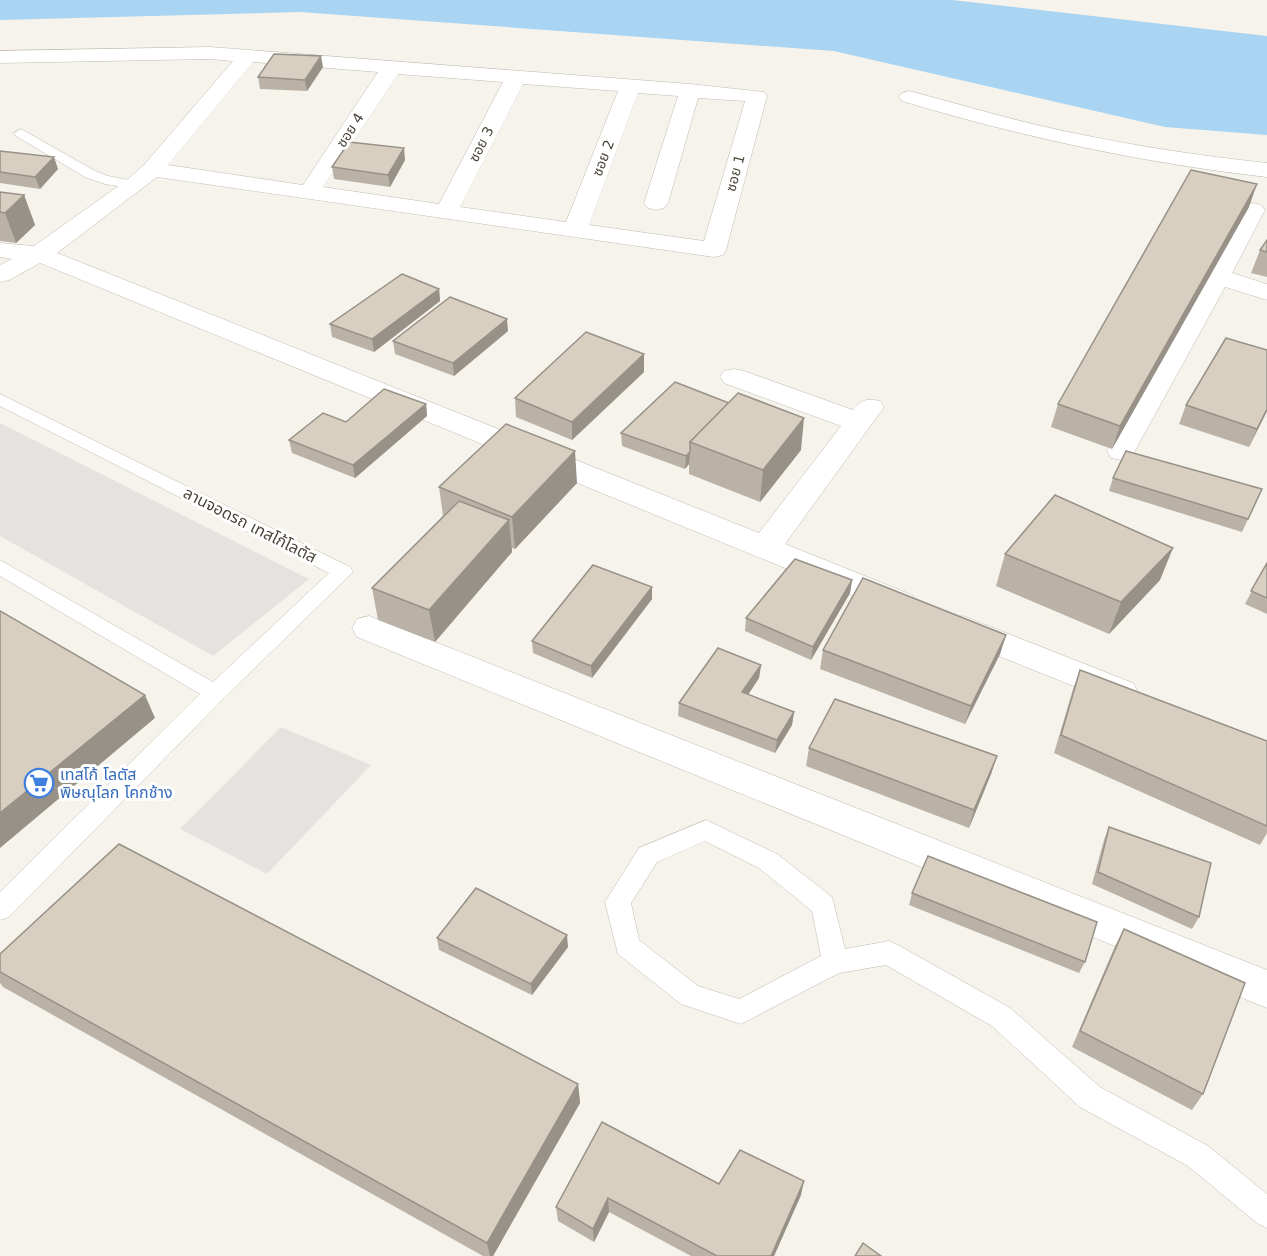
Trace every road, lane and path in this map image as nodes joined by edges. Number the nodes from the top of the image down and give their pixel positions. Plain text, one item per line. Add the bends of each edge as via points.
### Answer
1 (248, 56) junction
2 (0, 57) edge
3 (392, 67) junction
4 (516, 77) junction
5 (630, 86) junction
6 (690, 90) junction
7 (909, 97) dead end
8 (21, 133) dead end
9 (1267, 170) edge
10 (143, 177) junction
11 (309, 192) junction
12 (656, 203) dead end
13 (1253, 210) edge
14 (446, 212) junction
15 (575, 230) junction
16 (0, 250) edge
17 (39, 254) junction
18 (0, 275) edge
19 (1218, 276) junction
20 (1267, 292) edge
21 (734, 377) dead end
22 (0, 399) edge
23 (1121, 451) edge
24 (765, 548) junction
25 (0, 567) edge
26 (369, 628) dead end
27 (215, 693) junction
28 (1147, 702) edge
29 (0, 909) edge
30 (835, 963) junction
31 (1267, 989) edge
32 (1267, 1213) edge

1 - 2 street via 210,53
1 - 3 street
1 - 10 street
3 - 4 street
3 - 11 street, ซอย 4
4 - 5 street
4 - 14 street, ซอย 3
5 - 6 street
5 - 15 street, ซอย 2
6 - 12 street
6 - 15 street, ซอย 1 via 756,96 714,250
7 - 9 street via 1043,134
8 - 10 lane via 105,180
10 - 11 street
10 - 17 street
11 - 14 street
13 - 19 street
14 - 15 street
16 - 17 street
17 - 18 street
17 - 24 street
19 - 20 street
19 - 23 street
21 - 24 street via 864,414
22 - 27 lane, ลานจอดรถ เทสโก้โลตัส via 343,572
24 - 28 street
25 - 27 lane
26 - 31 street
27 - 29 lane, ลานจอดรถ เทสโก้โลตัส
30 - 30 lane via 741,1012 690,994 627,946 618,902 648,855 706,830 768,861 822,905
30 - 32 lane via 889,953 1002,1017 1090,1097 1198,1156

